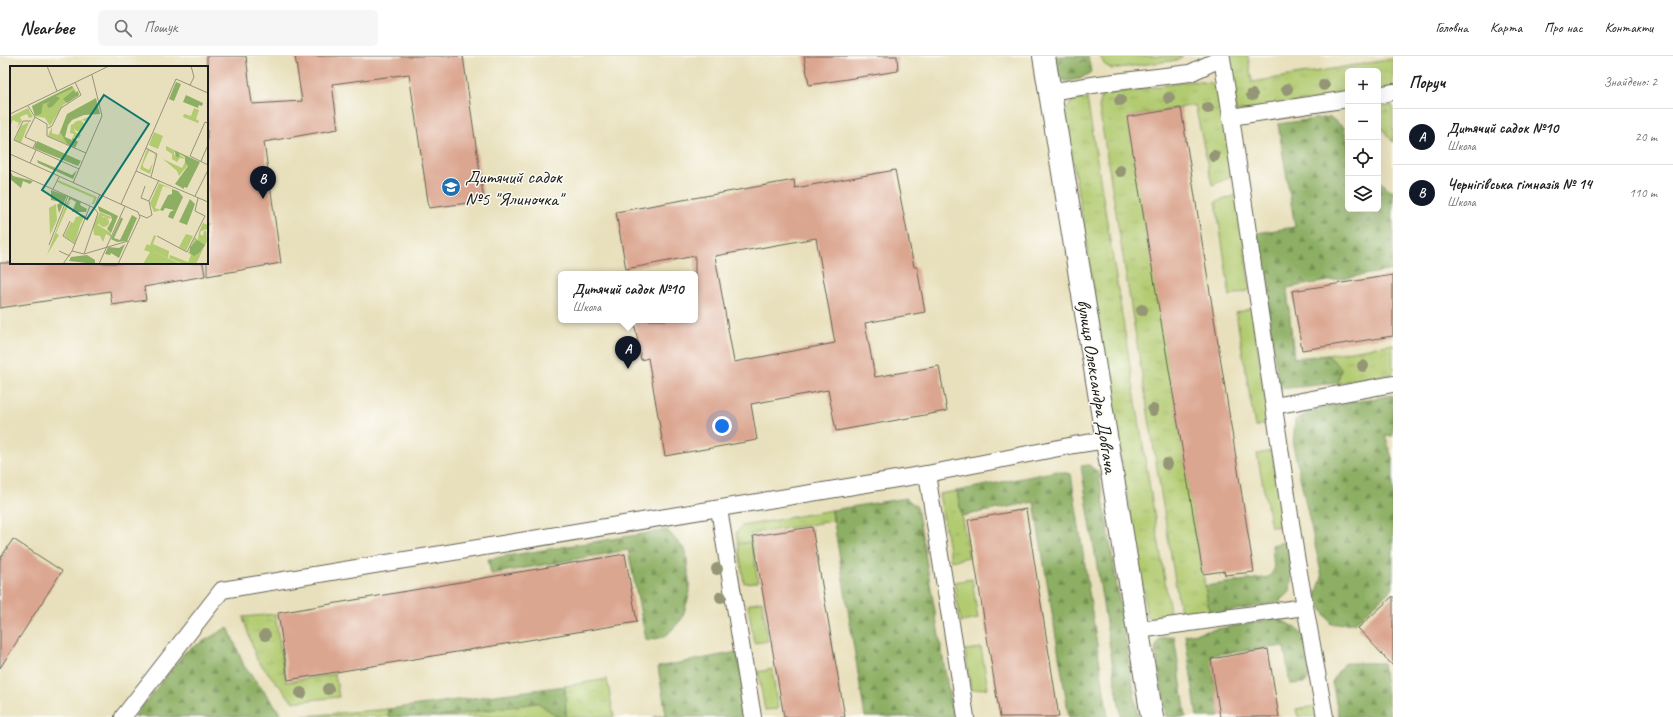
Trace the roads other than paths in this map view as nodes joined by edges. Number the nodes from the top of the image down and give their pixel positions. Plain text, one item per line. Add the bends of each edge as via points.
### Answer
1 (1044, 56) edge
2 (1222, 57) edge
3 (1049, 92) junction
4 (1393, 92) edge
5 (1381, 94) edge
6 (1345, 99) edge
7 (1231, 117) junction
8 (1393, 384) edge
9 (1274, 406) junction
10 (1107, 440) junction
11 (927, 474) junction
12 (719, 509) junction
13 (1305, 607) junction
14 (1139, 630) junction
15 (123, 717) edge
16 (754, 717) edge
17 (966, 717) edge
18 (1152, 717) edge
19 (1325, 717) edge

1 - 3 street, вулиця Олександра Довгача
2 - 3 lane via 1190,74
2 - 7 lane
3 - 10 street, вулиця Олександра Довгача
4 - 5 lane
6 - 7 lane
7 - 9 lane
8 - 9 lane
9 - 13 lane
10 - 11 lane
10 - 14 street, вулиця Олександра Довгача
11 - 12 lane
11 - 17 lane
12 - 15 lane via 222,590
12 - 16 lane
13 - 14 lane
13 - 19 lane
14 - 18 street, вулиця Олександра Довгача

